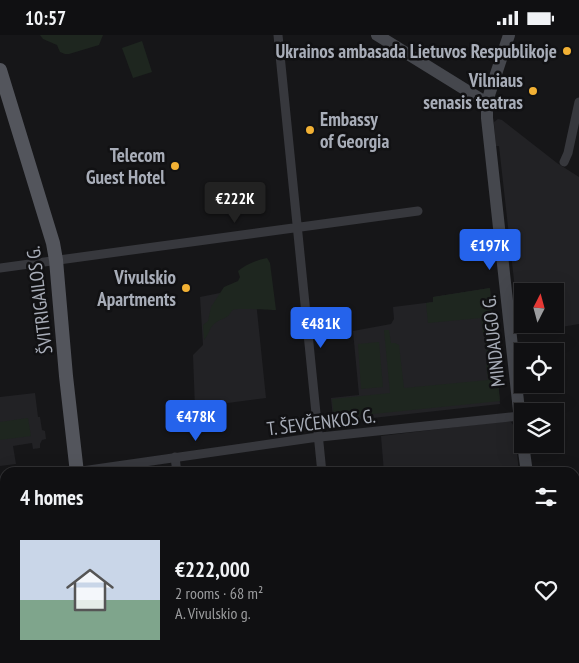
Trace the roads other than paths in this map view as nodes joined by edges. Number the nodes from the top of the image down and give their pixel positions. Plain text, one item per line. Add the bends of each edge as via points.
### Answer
1 (278, 35) edge
2 (377, 35) edge
3 (509, 35) edge
4 (0, 70) edge
5 (579, 102) edge
6 (487, 103) junction
7 (564, 162) dead end
8 (418, 211) dead end
9 (297, 227) junction
10 (56, 261) junction
11 (0, 268) edge
12 (519, 403) edge
13 (514, 417) edge
14 (319, 438) junction
15 (524, 453) edge
16 (175, 457) junction
17 (74, 467) edge
18 (108, 467) edge
19 (176, 467) edge
20 (321, 467) edge
21 (525, 467) edge

1 - 9 street
2 - 6 main road
3 - 6 main road, MINDAUGO G.
4 - 10 main road, ŠVITRIGAILOS G.
5 - 7 street
6 - 12 main road, MINDAUGO G.
8 - 9 street
9 - 10 street
9 - 14 street
10 - 11 street
10 - 17 main road, ŠVITRIGAILOS G.
13 - 14 street, T. ŠEVČENKOS G.
14 - 16 street, T. ŠEVČENKOS G.
14 - 20 street
15 - 21 main road
16 - 18 street, T. ŠEVČENKOS G.
16 - 19 street

